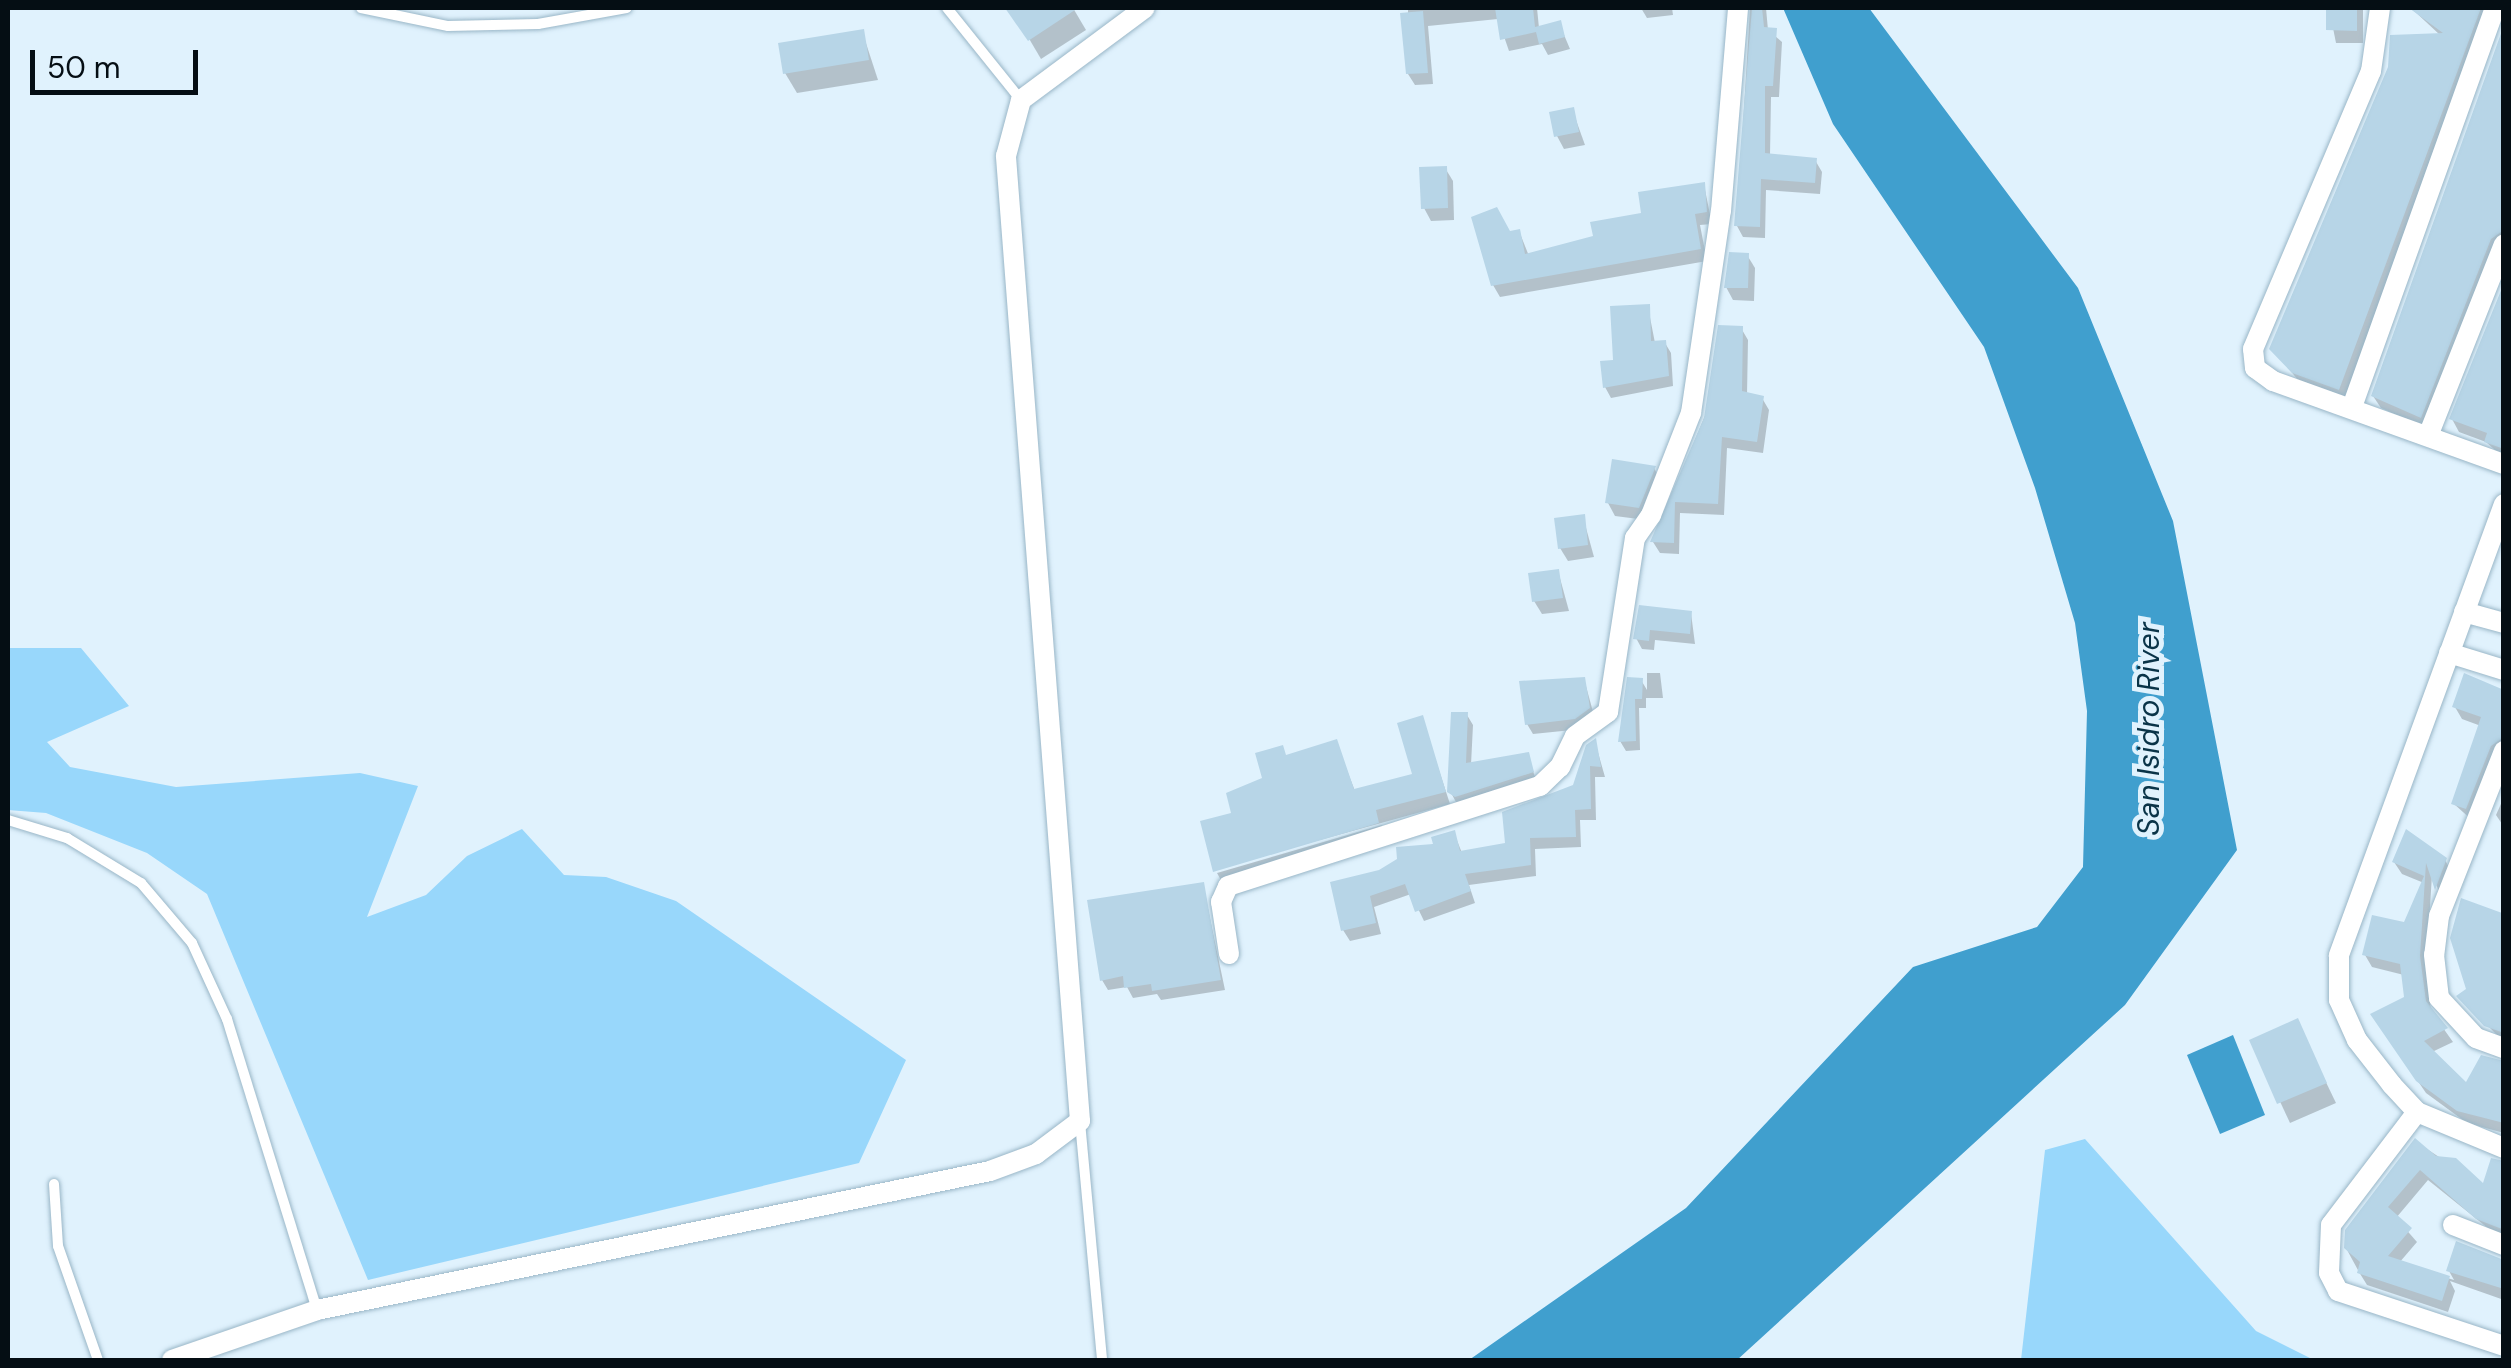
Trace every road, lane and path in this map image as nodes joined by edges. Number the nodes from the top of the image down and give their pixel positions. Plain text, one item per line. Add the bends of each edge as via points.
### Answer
1 (362, 8) edge
2 (628, 8) edge
3 (947, 8) edge
4 (1144, 8) edge
5 (1738, 8) edge
6 (2380, 8) edge
7 (2494, 8) edge
8 (1021, 100) junction
9 (2504, 244) edge
10 (2352, 407) junction
11 (2428, 436) junction
12 (2504, 464) edge
13 (2504, 504) edge
14 (2464, 612) junction
15 (2504, 624) edge
16 (2450, 653) junction
17 (2504, 670) edge
18 (2504, 750) edge
19 (8, 820) edge
20 (1228, 954) dead end
21 (2504, 1048) edge
22 (2416, 1112) junction
23 (1080, 1121) junction
24 (2504, 1148) edge
25 (54, 1184) dead end
26 (2453, 1225) dead end
27 (2504, 1245) edge
28 (316, 1310) junction
29 (2504, 1346) edge
30 (98, 1360) edge
31 (172, 1360) edge
32 (1102, 1360) edge

1 - 2 lane via 462,26 538,24
3 - 8 lane
4 - 8 street
5 - 20 street via 1722,211 1691,412 1635,538 1608,712 1575,736 1560,767 1540,786 1228,886 1221,902
6 - 10 street via 2372,71 2253,350 2255,368 2274,381
7 - 10 street
8 - 23 street via 1006,156
9 - 11 street
10 - 11 street
11 - 12 street
13 - 14 street
14 - 15 street
14 - 16 street
16 - 17 street
16 - 22 street via 2338,956 2339,1000 2356,1040
18 - 21 street via 2439,916 2434,955 2438,998 2476,1038
19 - 28 lane via 67,838 141,883 192,942 227,1019
22 - 24 street
22 - 29 street via 2331,1224 2329,1273 2338,1291
23 - 28 street via 1036,1154 990,1171
23 - 32 lane
25 - 30 lane via 58,1246
26 - 27 street
28 - 31 street

